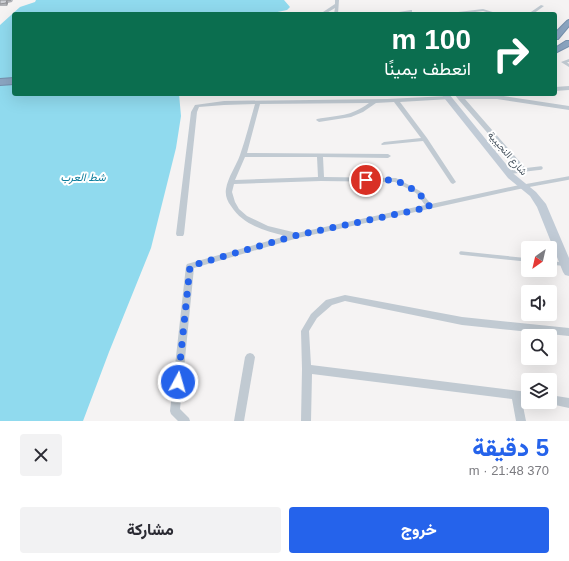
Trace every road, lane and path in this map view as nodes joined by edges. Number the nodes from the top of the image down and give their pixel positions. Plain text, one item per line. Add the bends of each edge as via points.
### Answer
1 (337, 0) edge
2 (336, 5) junction
3 (542, 6) dead end
4 (325, 12) edge
5 (336, 12) edge
6 (469, 12) edge
7 (491, 12) edge
8 (533, 12) edge
9 (567, 24) edge
10 (557, 29) edge
11 (557, 36) edge
12 (569, 43) edge
13 (557, 50) edge
14 (569, 60) edge
15 (569, 66) edge
16 (12, 78) edge
17 (0, 79) edge
18 (12, 81) edge
19 (0, 82) edge
20 (569, 88) edge
21 (557, 89) edge
22 (446, 96) edge
23 (459, 96) edge
24 (498, 96) edge
25 (375, 101) junction
26 (396, 101) junction
27 (258, 102) junction
28 (569, 108) edge
29 (319, 120) dead end
30 (425, 139) junction
31 (384, 144) dead end
32 (320, 155) junction
33 (243, 156) junction
34 (388, 156) dead end
35 (541, 168) dead end
36 (524, 170) junction
37 (508, 172) junction
38 (569, 178) edge
39 (321, 179) junction
40 (232, 182) junction
41 (454, 182) dead end
42 (524, 186) junction
43 (430, 207) junction
44 (180, 234) dead end
45 (298, 235) junction
46 (460, 253) dead end
47 (521, 259) edge
48 (557, 265) edge
49 (568, 268) edge
50 (569, 332) edge
51 (250, 357) dead end
52 (307, 369) junction
53 (516, 396) junction
54 (521, 396) edge
55 (557, 401) edge
56 (569, 403) edge
57 (185, 421) edge
58 (239, 421) edge
59 (306, 421) edge
60 (521, 421) edge

1 - 2 street
2 - 4 street
2 - 5 street
3 - 8 street
6 - 7 street
9 - 10 highway
9 - 11 highway
12 - 13 highway
14 - 15 street via 563,62
16 - 17 highway
18 - 19 highway
20 - 21 street
22 - 26 street
22 - 37 main road, شارع النجيبية
23 - 24 street
23 - 36 street
24 - 28 street
25 - 26 street
25 - 27 street
25 - 29 street via 354,116
26 - 30 street
27 - 33 street
27 - 44 street via 202,104 195,108
30 - 31 street
30 - 41 street
32 - 33 street
32 - 34 street
32 - 39 street
33 - 40 street
35 - 36 lane
36 - 37 street
37 - 42 main road, شارع النجيبية
38 - 42 lane
39 - 40 street
39 - 43 street via 396,180 418,192
40 - 45 street via 228,190 230,199 242,215 269,229
42 - 43 street
42 - 49 main road, شارع النجيبية via 539,202
43 - 45 street
45 - 57 street via 190,266 175,411
46 - 47 lane
48 - 49 lane
50 - 52 street via 462,321 345,298 329,302 314,316 305,331
51 - 58 street
52 - 53 street
52 - 59 street
53 - 54 street
53 - 60 street
55 - 56 street

